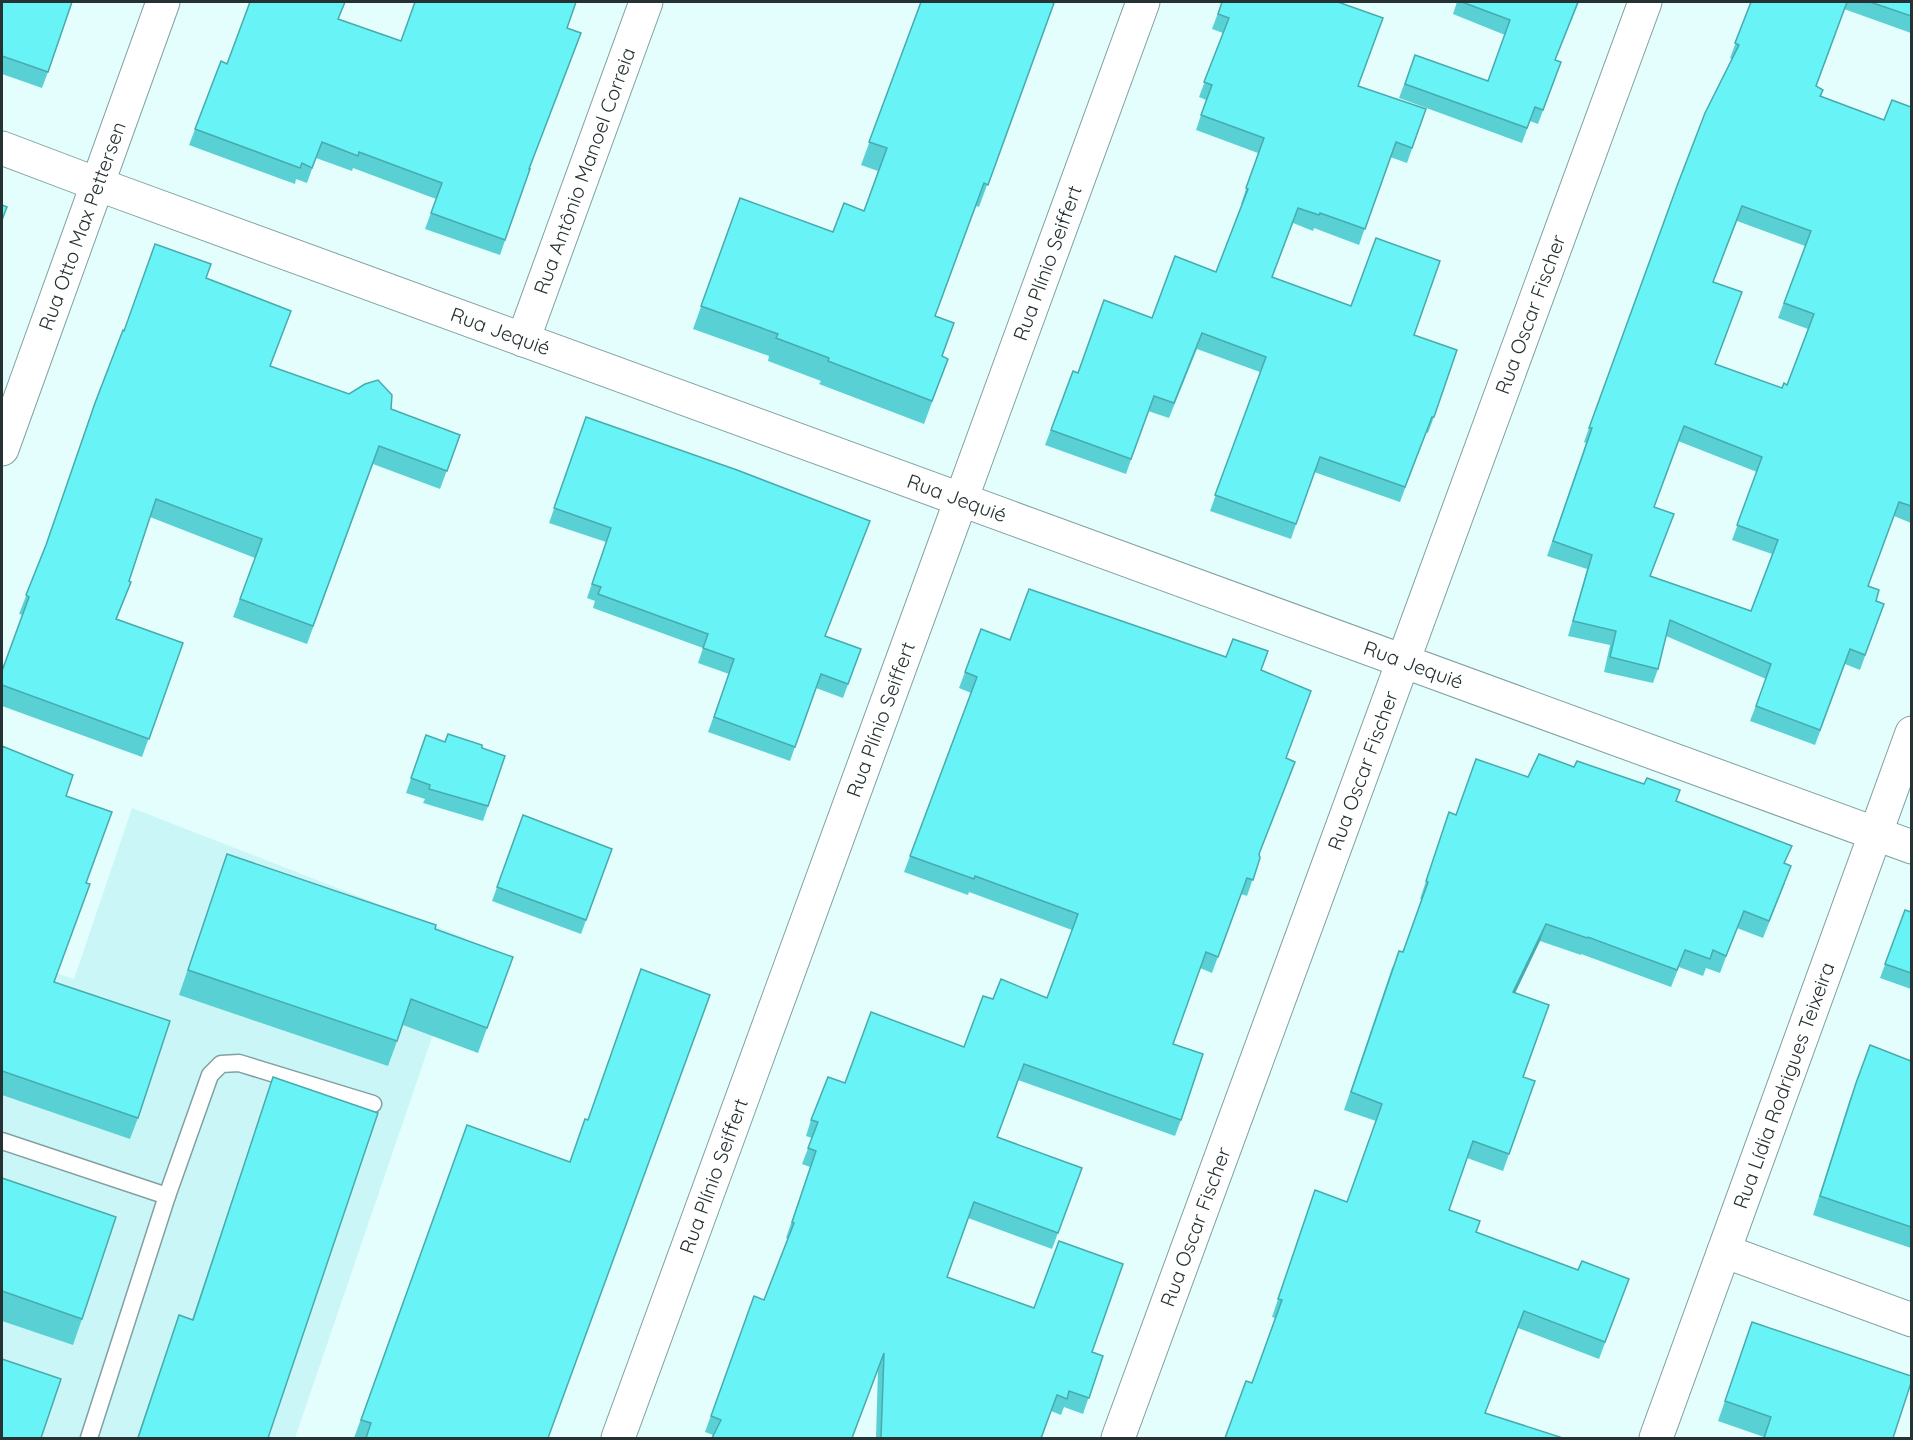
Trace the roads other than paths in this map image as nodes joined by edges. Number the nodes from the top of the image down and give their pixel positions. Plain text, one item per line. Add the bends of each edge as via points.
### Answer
1 (163, 2) edge
2 (646, 2) edge
3 (1143, 2) edge
4 (1645, 2) edge
5 (2, 148) edge
6 (97, 184) junction
7 (523, 340) junction
8 (2, 449) edge
9 (960, 500) junction
10 (1402, 662) junction
11 (1911, 733) edge
12 (1875, 834) junction
13 (1911, 848) edge
14 (373, 1104) dead end
15 (2, 1141) edge
16 (167, 1196) junction
17 (1724, 1251) junction
18 (1911, 1320) edge
19 (89, 1438) edge
20 (618, 1438) edge
21 (1118, 1438) edge
22 (1656, 1438) edge

1 - 6 street, Rua Otto Max Pettersen
2 - 7 street, Rua Antônio Manoel Correia
3 - 9 street, Rua Plínio Seiffert
4 - 10 street, Rua Oscar Fischer
5 - 6 street, Rua Jequié
6 - 7 street, Rua Jequié
6 - 8 street, Rua Otto Max Pettersen
7 - 9 street, Rua Jequié
9 - 10 street, Rua Jequié
9 - 20 street, Rua Plínio Seiffert
10 - 12 street, Rua Jequié
10 - 21 street, Rua Oscar Fischer
11 - 12 street, Rua Lídia Rodrigues Teixeira
12 - 13 street, Rua Jequié
12 - 17 street, Rua Lídia Rodrigues Teixeira
14 - 16 lane via 238,1063 221,1064 210,1075
15 - 16 lane
16 - 19 lane
17 - 18 street
17 - 22 street, Rua Lídia Rodrigues Teixeira

